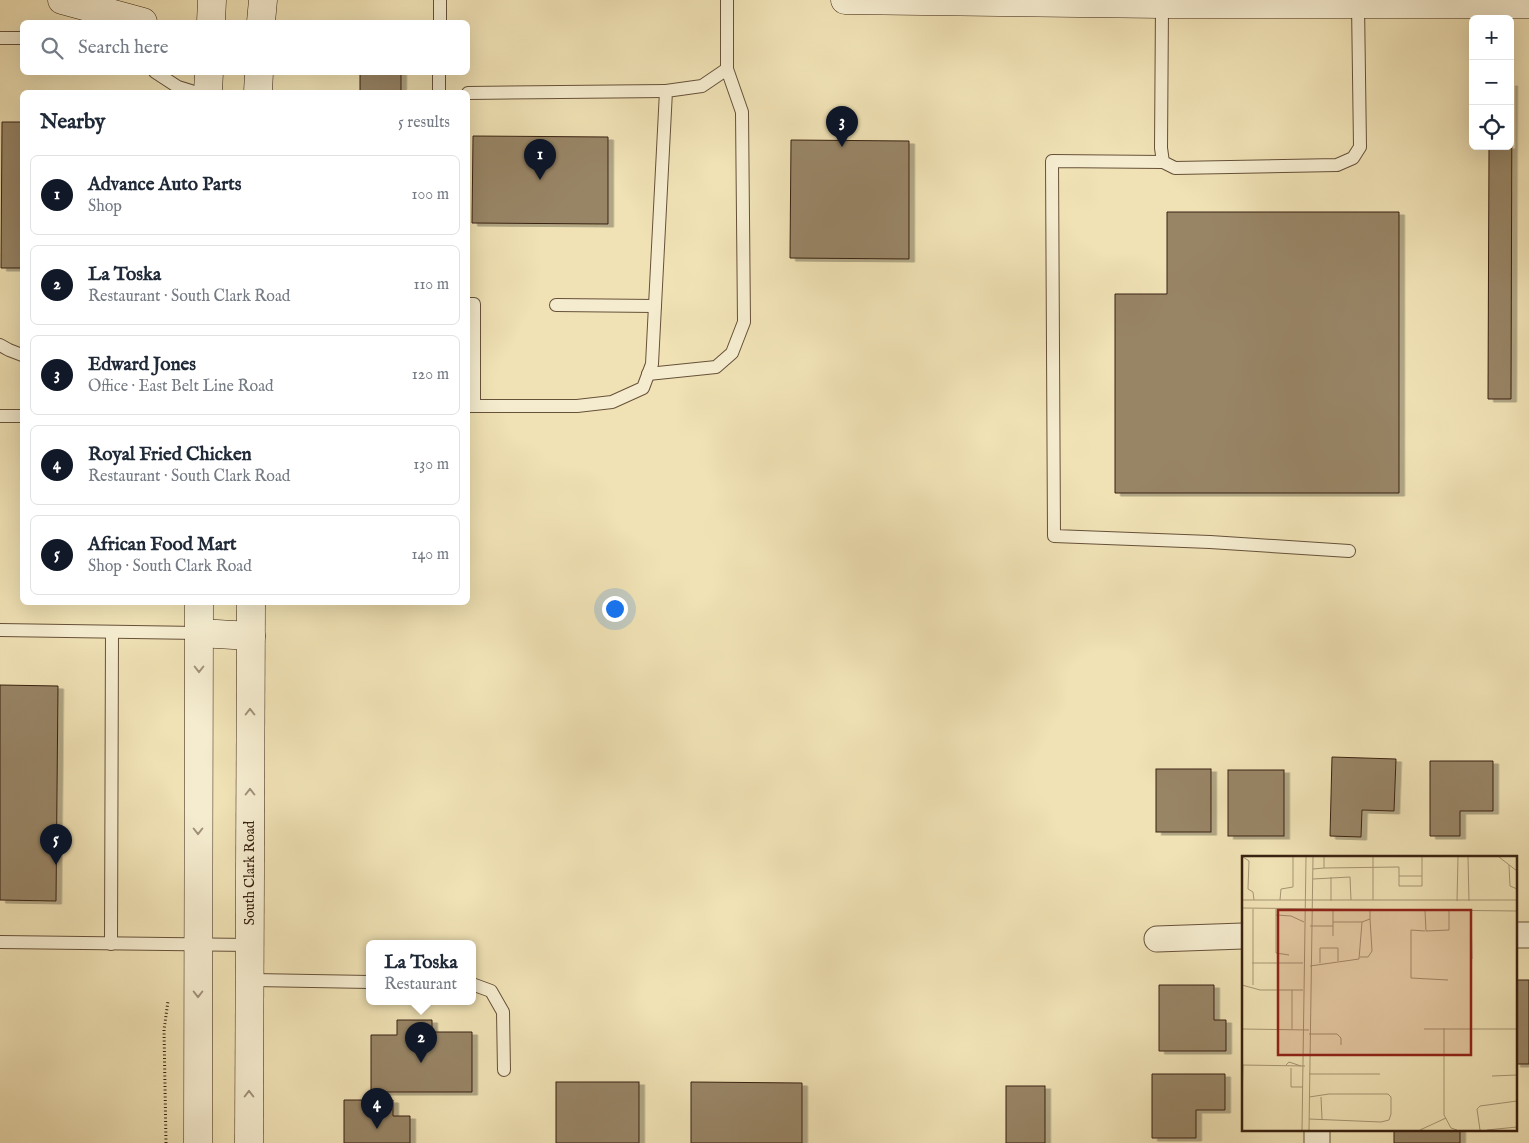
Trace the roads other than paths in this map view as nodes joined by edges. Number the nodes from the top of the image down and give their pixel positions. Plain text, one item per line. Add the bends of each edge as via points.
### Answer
1 (62, 0) edge
2 (212, 0) edge
3 (263, 0) edge
4 (440, 0) edge
5 (727, 0) edge
6 (845, 0) edge
7 (1162, 2) edge
8 (1520, 2) edge
9 (1358, 4) junction
10 (136, 20) edge
11 (211, 20) edge
12 (261, 20) edge
13 (440, 20) edge
14 (0, 38) edge
15 (20, 38) edge
16 (727, 69) junction
17 (158, 75) edge
18 (259, 75) edge
19 (439, 75) edge
20 (205, 82) edge
21 (258, 90) edge
22 (439, 90) edge
23 (666, 91) junction
24 (470, 93) edge
25 (1162, 162) junction
26 (470, 304) edge
27 (556, 305) dead end
28 (655, 306) junction
29 (0, 345) edge
30 (20, 354) edge
31 (648, 374) junction
32 (471, 406) edge
33 (0, 416) edge
34 (20, 416) edge
35 (1349, 551) dead end
36 (199, 605) edge
37 (251, 605) edge
38 (0, 630) edge
39 (112, 632) junction
40 (199, 633) junction
41 (251, 636) junction
42 (1516, 935) edge
43 (1529, 935) edge
44 (1242, 936) edge
45 (1157, 939) dead end
46 (0, 942) edge
47 (111, 944) junction
48 (198, 944) junction
49 (250, 945) junction
50 (250, 980) junction
51 (366, 982) edge
52 (476, 985) edge
53 (504, 1070) dead end
54 (1317, 1130) edge
55 (198, 1143) edge
56 (249, 1143) edge
57 (1317, 1143) edge

1 - 10 main road
2 - 11 main road
3 - 12 main road
4 - 13 lane
5 - 16 lane
6 - 7 main road
7 - 9 main road
7 - 25 lane
8 - 9 main road
9 - 25 lane via 1360,147 1353,158 1337,165 1175,168
14 - 15 lane
16 - 23 lane via 702,86
16 - 31 lane via 742,112 744,322 732,353 716,367
17 - 20 lane via 178,88
18 - 21 main road
19 - 22 lane
23 - 24 lane
23 - 28 lane
25 - 35 lane via 1052,161 1054,536
26 - 32 lane via 474,304
27 - 28 lane
28 - 31 lane via 652,364
29 - 30 lane
31 - 32 lane via 643,388 612,402 577,406
33 - 34 lane
36 - 40 main road
37 - 41 main road, South Clark Road
38 - 39 lane
39 - 40 lane
39 - 47 lane
40 - 41 main road
40 -> 48 main road
49 -> 41 main road, South Clark Road
42 - 43 street
44 - 45 street
46 - 47 lane
47 - 48 lane
48 - 49 lane
48 -> 55 main road
49 - 50 main road, South Clark Road
50 - 51 lane
56 -> 50 main road, South Clark Road
52 - 53 lane via 491,991 503,1012
54 - 57 street

